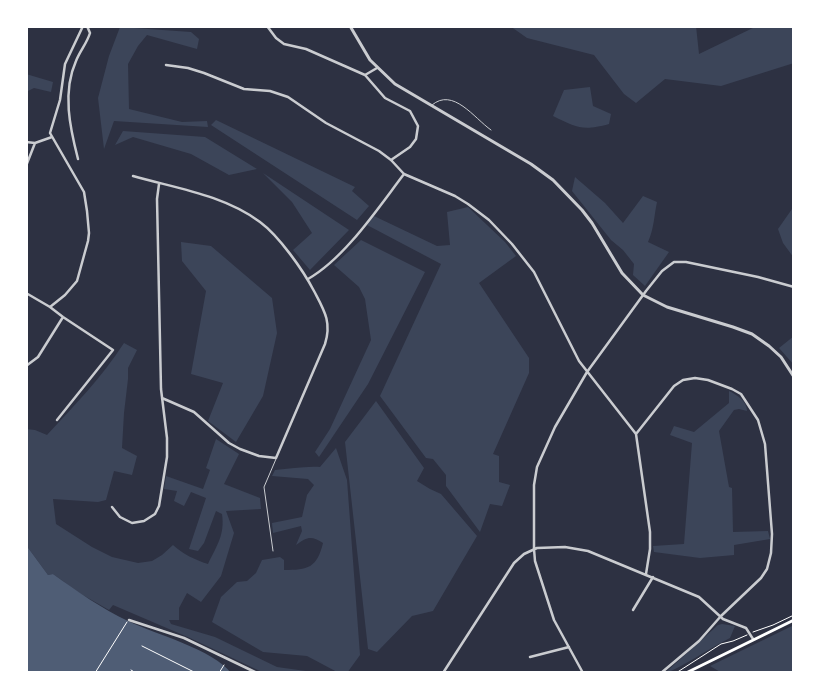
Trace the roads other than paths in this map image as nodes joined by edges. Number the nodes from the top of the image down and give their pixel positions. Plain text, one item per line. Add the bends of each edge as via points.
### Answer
1 (85, 26) edge
2 (266, 26) edge
3 (350, 26) edge
4 (166, 65) dead end
5 (377, 68) junction
6 (365, 75) junction
7 (431, 106) junction
8 (491, 130) dead end
9 (52, 137) junction
10 (26, 142) edge
11 (35, 143) junction
12 (78, 158) dead end
13 (391, 160) junction
14 (26, 166) edge
15 (404, 174) junction
16 (133, 176) dead end
17 (159, 184) junction
18 (308, 279) junction
19 (794, 288) edge
20 (26, 293) edge
21 (644, 295) junction
22 (50, 307) junction
23 (63, 317) junction
24 (26, 366) edge
25 (587, 372) junction
26 (794, 376) edge
27 (162, 398) junction
28 (57, 420) dead end
29 (636, 434) junction
30 (276, 458) junction
31 (112, 507) dead end
32 (534, 549) junction
33 (273, 551) dead end
34 (646, 574) junction
35 (653, 577) junction
36 (633, 610) dead end
37 (721, 616) junction
38 (128, 620) road end
39 (794, 620) edge
40 (753, 639) junction
41 (569, 647) junction
42 (530, 657) dead end
43 (257, 673) edge
44 (442, 673) edge
45 (583, 673) edge
46 (661, 673) edge
47 (686, 673) edge

1 - 9 street via 65,64
1 - 12 street via 90,33 75,62 68,106
2 - 6 street via 284,44 306,49
3 - 5 street
4 - 13 street via 204,73 244,89 281,94
5 - 6 street
5 - 7 street via 395,84
6 - 13 street via 385,98 410,111 418,126 413,144
7 - 8 lane via 441,100 452,99
7 - 21 street via 553,180 582,210 622,273
9 - 11 street
9 - 22 street via 86,198 89,237 77,280 65,296
10 - 11 street
11 - 14 street
13 - 15 street
15 - 18 street via 340,253
15 - 25 street via 468,204 512,244 534,272 573,351
16 - 17 street
17 - 18 street via 208,197 252,217 276,238
17 - 27 street
18 - 30 street via 324,311 329,333
19 - 21 street via 686,262 674,262 662,271
20 - 22 street
21 - 25 street
21 - 26 street via 667,307 752,334 770,346
22 - 23 street
23 - 24 street via 38,357
23 - 28 street via 113,350
25 - 29 street
25 - 32 street via 555,427 537,467
27 - 30 street via 194,412 240,449
27 - 31 street via 167,458 158,509 148,519 133,523 123,520
29 - 34 street via 650,532
29 - 37 street via 672,388 688,378 708,380 738,392 758,420 764,440 769,492 770,562 761,578
30 - 33 lane via 264,487
32 - 34 street via 583,549
32 - 41 street via 545,596
32 - 44 street via 511,567
34 - 35 street
35 - 36 street
35 - 37 street via 700,597
37 - 40 street via 743,626
37 - 46 street via 699,641
38 - 43 street via 184,638
39 - 40 main road
40 - 47 main road
41 - 42 street
41 - 45 street

